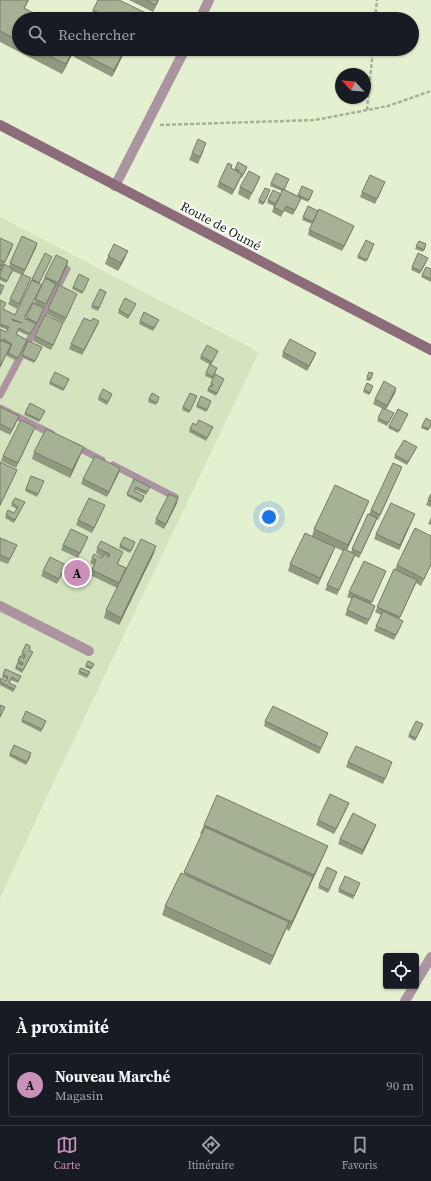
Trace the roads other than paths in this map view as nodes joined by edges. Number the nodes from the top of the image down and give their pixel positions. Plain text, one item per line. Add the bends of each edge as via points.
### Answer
1 (210, 0) edge
2 (204, 12) edge
3 (182, 56) edge
4 (0, 126) edge
5 (115, 186) junction
6 (67, 269) edge
7 (431, 350) edge
8 (0, 394) edge
9 (0, 408) edge
10 (56, 437) edge
11 (70, 444) edge
12 (175, 497) edge
13 (0, 606) edge
14 (88, 651) dead end
15 (431, 957) edge
16 (419, 977) edge
17 (412, 989) edge
18 (405, 1001) edge

1 - 2 street
3 - 5 street
4 - 5 street, Route de Oumé
5 - 7 street, Route de Oumé
6 - 8 lane
9 - 10 lane
11 - 12 lane
13 - 14 street
15 - 16 street
17 - 18 street

